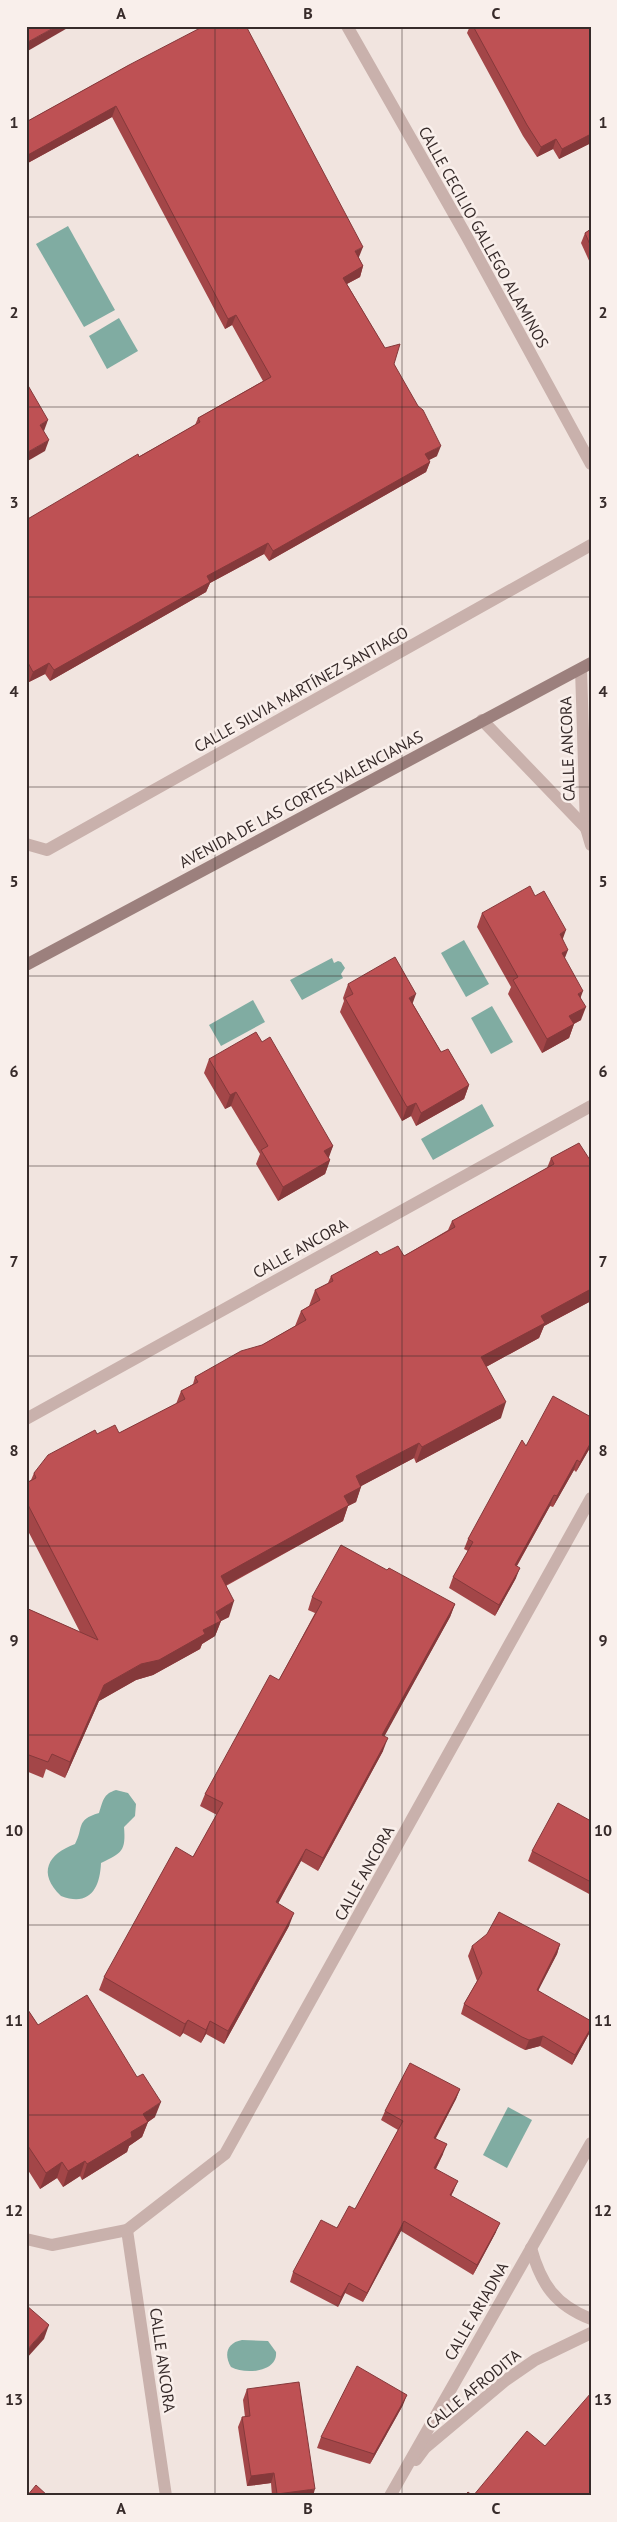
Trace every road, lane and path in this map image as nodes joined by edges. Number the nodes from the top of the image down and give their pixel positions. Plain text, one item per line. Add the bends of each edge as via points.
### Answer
1 (347, 26) edge
2 (591, 464) edge
3 (591, 545) edge
4 (586, 666) edge
5 (482, 720) junction
6 (586, 828) junction
7 (26, 844) edge
8 (591, 845) edge
9 (26, 965) edge
10 (591, 1106) edge
11 (26, 1419) edge
12 (591, 1498) edge
13 (591, 2143) edge
14 (127, 2230) junction
15 (26, 2240) edge
16 (531, 2248) junction
17 (591, 2319) edge
18 (591, 2333) edge
19 (390, 2494) edge
20 (166, 2496) edge

1 - 2 street, CALLE CECILIO GALLEGO ALAMINOS
3 - 7 street, CALLE SILVIA MARTÍNEZ SANTIAGO via 47,850
4 - 5 main road, AVENIDA DE LAS CORTES VALENCIANAS
4 - 6 street, CALLE ANCORA
5 - 6 street, CALLE ANCORA
5 - 9 main road, AVENIDA DE LAS CORTES VALENCIANAS
6 - 8 street, CALLE ANCORA
10 - 11 street, CALLE ANCORA
12 - 14 street, CALLE ANCORA via 225,2154
13 - 16 street, CALLE ARIADNA
14 - 15 street, CALLE ANCORA via 52,2245
14 - 20 street, CALLE ANCORA
16 - 17 street via 537,2271 550,2292 568,2308
16 - 19 street, CALLE ARIADNA
18 - 19 street, CALLE AFRODITA via 535,2360 506,2380 425,2448

